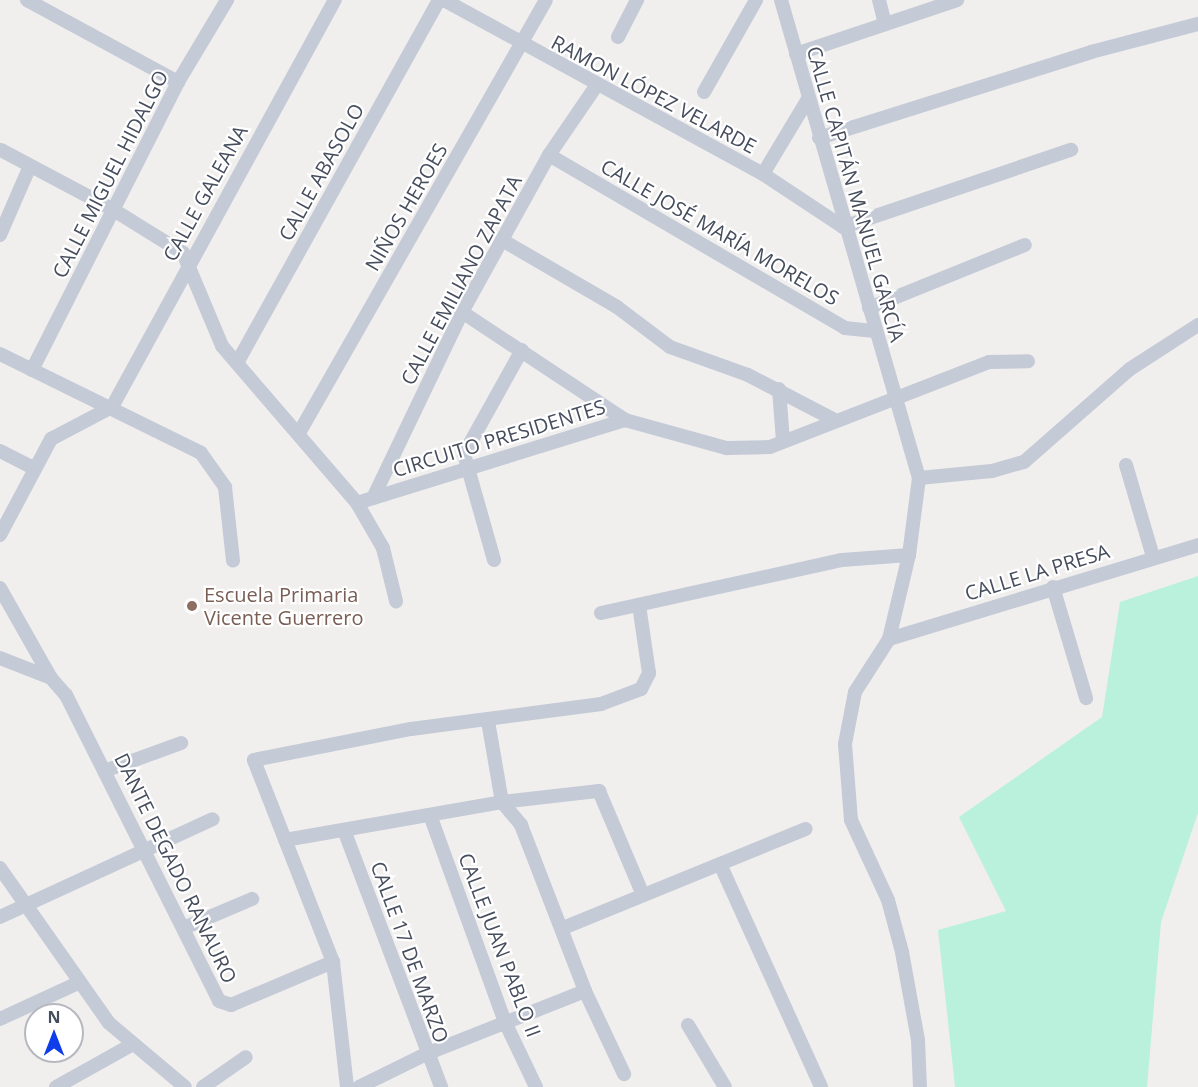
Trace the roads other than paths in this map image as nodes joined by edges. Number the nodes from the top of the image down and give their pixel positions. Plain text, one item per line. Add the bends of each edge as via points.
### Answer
1 (27, 0) edge
2 (227, 0) edge
3 (334, 0) edge
4 (439, 0) edge
5 (444, 0) edge
6 (546, 0) edge
7 (637, 0) edge
8 (756, 0) edge
9 (781, 0) edge
10 (879, 0) edge
11 (957, 0) edge
12 (885, 24) junction
13 (1198, 24) edge
14 (618, 37) dead end
15 (521, 44) junction
16 (796, 54) junction
17 (178, 82) junction
18 (596, 86) junction
19 (705, 92) dead end
20 (808, 99) junction
21 (819, 138) junction
22 (1, 150) edge
23 (1071, 150) dead end
24 (549, 155) junction
25 (30, 166) junction
26 (764, 174) junction
27 (112, 209) junction
28 (843, 227) junction
29 (0, 235) edge
30 (502, 240) junction
31 (1025, 245) dead end
32 (188, 264) junction
33 (869, 308) junction
34 (462, 312) junction
35 (1198, 325) edge
36 (875, 331) junction
37 (522, 350) junction
38 (0, 354) edge
39 (1028, 361) dead end
40 (237, 363) junction
41 (32, 370) junction
42 (779, 389) junction
43 (893, 399) junction
44 (112, 407) junction
45 (833, 419) junction
46 (625, 420) junction
47 (299, 433) junction
48 (783, 441) junction
49 (0, 451) edge
50 (1126, 465) dead end
51 (465, 467) junction
52 (33, 468) junction
53 (918, 478) junction
54 (372, 498) junction
55 (357, 503) junction
56 (0, 535) edge
57 (1198, 545) edge
58 (909, 555) junction
59 (1153, 557) junction
60 (494, 560) dead end
61 (233, 561) dead end
62 (1053, 587) junction
63 (0, 588) edge
64 (396, 601) dead end
65 (639, 605) junction
66 (601, 613) dead end
67 (889, 639) junction
68 (0, 658) edge
69 (51, 678) junction
70 (1086, 698) dead end
71 (488, 721) junction
72 (181, 743) dead end
73 (107, 770) junction
74 (502, 802) junction
75 (430, 815) junction
76 (213, 819) dead end
77 (806, 829) dead end
78 (344, 830) junction
79 (285, 840) junction
80 (146, 849) junction
81 (720, 864) junction
82 (0, 868) edge
83 (643, 895) junction
84 (252, 899) dead end
85 (27, 905) junction
86 (0, 917) edge
87 (186, 927) junction
88 (563, 928) junction
89 (333, 962) junction
90 (80, 982) junction
91 (585, 991) junction
92 (0, 1019) edge
93 (505, 1022) junction
94 (688, 1025) dead end
95 (133, 1044) junction
96 (426, 1054) junction
97 (246, 1057) dead end
98 (624, 1074) dead end
99 (388, 1080) edge
100 (56, 1087) edge
101 (185, 1087) edge
102 (203, 1087) edge
103 (348, 1087) edge
104 (359, 1087) edge
105 (441, 1087) edge
106 (536, 1087) edge
107 (725, 1087) edge
108 (821, 1087) edge
109 (920, 1087) edge

1 - 17 street
2 - 17 street, CALLE MIGUEL HIDALGO
3 - 32 street, CALLE GALEANA
4 - 40 street, CALLE ABASOLO
5 - 15 street, RAMON LÓPEZ VELARDE
6 - 15 street, NIÑOS HEROES
7 - 14 street
8 - 19 street
9 - 16 street, CALLE CAPITÁN MANUEL GARCÍA
10 - 12 street
11 - 12 street
12 - 16 street
13 - 21 street via 1091,52
15 - 18 street, RAMON LÓPEZ VELARDE
15 - 47 street, NIÑOS HEROES
16 - 20 street, CALLE CAPITÁN MANUEL GARCÍA
17 - 27 street, CALLE MIGUEL HIDALGO
18 - 24 street, CALLE EMILIANO ZAPATA
18 - 26 street, RAMON LÓPEZ VELARDE
20 - 21 street, CALLE CAPITÁN MANUEL GARCÍA
20 - 26 street
21 - 28 street, CALLE CAPITÁN MANUEL GARCÍA
22 - 25 street
23 - 28 street
24 - 30 street, CALLE EMILIANO ZAPATA
24 - 36 street, CALLE JOSÉ MARÍA MORELOS via 845,328
25 - 27 street
25 - 29 street
26 - 28 street, RAMON LÓPEZ VELARDE
27 - 32 street via 175,246
27 - 41 street, CALLE MIGUEL HIDALGO
28 - 33 street, CALLE CAPITÁN MANUEL GARCÍA
30 - 34 street, CALLE EMILIANO ZAPATA
30 - 42 street via 617,307 670,347
31 - 33 street
32 - 40 street via 214,333
32 - 44 street, CALLE GALEANA
33 - 36 street, CALLE CAPITÁN MANUEL GARCÍA
34 - 37 street
34 - 54 street, CALLE EMILIANO ZAPATA
35 - 53 street via 1130,369 1024,462 992,471
36 - 43 street, CALLE CAPITÁN MANUEL GARCÍA
37 - 46 street
37 - 51 street via 466,445
38 - 41 street
39 - 43 street, CIRCUITO PRESIDENTES via 989,362
40 - 47 street
41 - 44 street
42 - 45 street
42 - 48 street
43 - 45 street, CIRCUITO PRESIDENTES
43 - 53 street, CALLE CAPITÁN MANUEL GARCÍA
44 - 52 street via 51,439
44 - 61 street via 183,442 215,469 229,505
45 - 48 street, CIRCUITO PRESIDENTES
46 - 48 street, CIRCUITO PRESIDENTES via 742,450
46 - 51 street, CIRCUITO PRESIDENTES
47 - 55 street
49 - 52 street
50 - 59 street
51 - 54 street, CIRCUITO PRESIDENTES
51 - 60 street
52 - 56 street
53 - 58 street
54 - 55 street, CIRCUITO PRESIDENTES
55 - 64 street via 383,548
57 - 59 street, CALLE LA PRESA
58 - 65 street via 842,560
58 - 67 street
59 - 62 street, CALLE LA PRESA
62 - 67 street, CALLE LA PRESA
62 - 70 street
63 - 69 street, DANTE DEGADO RANAURO
65 - 66 street
65 - 71 street via 649,673 641,689 601,704
67 - 109 street via 855,692 845,744 851,820 888,900 902,952 918,1040
68 - 69 street
69 - 73 street, DANTE DEGADO RANAURO via 66,695
71 - 74 street
71 - 79 street via 411,729 254,760
72 - 73 street
73 - 80 street, DANTE DEGADO RANAURO
74 - 75 street
74 - 83 street via 599,790
74 - 88 street via 521,825
75 - 78 street
75 - 93 street, CALLE JUAN PABLO II
76 - 80 street
77 - 81 street
78 - 79 street
78 - 96 street, CALLE 17 DE MARZO
79 - 89 street
80 - 85 street
80 - 87 street, DANTE DEGADO RANAURO
81 - 83 street
81 - 108 street
82 - 85 street
83 - 88 street
84 - 87 street
85 - 86 street
85 - 90 street
87 - 89 street, DANTE DEGADO RANAURO via 225,1005
88 - 91 street
89 - 103 street
90 - 92 street
90 - 95 street via 109,1023
91 - 93 street
91 - 98 street
93 - 96 street
93 - 106 street, CALLE JUAN PABLO II
94 - 107 street
95 - 100 street
95 - 101 street
96 - 99 street
96 - 105 street, CALLE 17 DE MARZO
97 - 102 street
99 - 104 street

